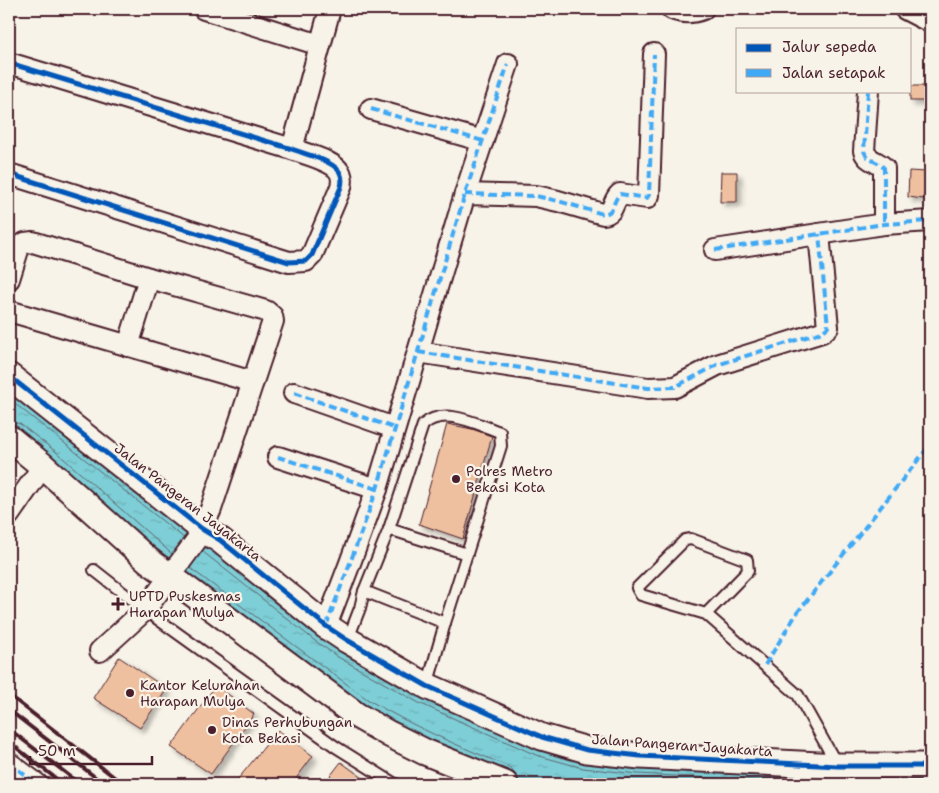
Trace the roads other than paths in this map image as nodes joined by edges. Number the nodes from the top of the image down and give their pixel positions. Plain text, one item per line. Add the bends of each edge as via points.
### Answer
1 (204, 9) edge
2 (330, 9) edge
3 (672, 9) edge
4 (703, 9) edge
5 (905, 9) edge
6 (930, 22) edge
7 (320, 45) junction
8 (654, 54) dead end
9 (9, 64) edge
10 (508, 64) dead end
11 (868, 92) edge
12 (370, 109) dead end
13 (483, 141) junction
14 (292, 150) junction
15 (9, 174) edge
16 (465, 194) junction
17 (930, 221) edge
18 (884, 224) junction
19 (818, 234) junction
20 (715, 250) dead end
21 (149, 278) junction
22 (9, 279) edge
23 (9, 311) edge
24 (128, 346) junction
25 (418, 352) junction
26 (9, 376) edge
27 (253, 382) junction
28 (294, 393) dead end
29 (394, 428) junction
30 (9, 438) edge
31 (278, 457) dead end
32 (43, 466) junction
33 (377, 490) junction
34 (10, 510) edge
35 (389, 530) junction
36 (200, 534) junction
37 (467, 554) junction
38 (94, 570) dead end
39 (172, 572) junction
40 (364, 591) junction
41 (144, 610) junction
42 (706, 614) junction
43 (445, 622) junction
44 (326, 626) junction
45 (348, 640) junction
46 (100, 651) dead end
47 (427, 686) junction
48 (9, 763) edge
49 (838, 766) junction
50 (930, 766) edge
51 (37, 784) edge
52 (395, 784) edge
53 (506, 784) edge

1 - 7 street
2 - 7 street
3 - 4 street via 691,12
5 - 6 street
7 - 14 street
8 - 16 street via 647,198 620,194 611,211 603,214 536,196
9 - 14 street
10 - 13 street
11 - 18 street via 864,151 868,158 884,168
12 - 13 street
13 - 16 street
14 - 15 street via 332,164 342,177 341,187 312,255 306,261 298,262 289,262
16 - 25 street
17 - 18 street
18 - 19 street
19 - 20 street
19 - 25 street via 828,327 822,332 717,365 675,387 648,388
21 - 22 street via 34,242 19,247
21 - 24 street
21 - 27 street via 266,311 272,316
23 - 24 street
24 - 27 street
25 - 29 street
26 - 36 street, Jalan Pangeran Jayakarta
27 - 36 street
28 - 29 street
29 - 33 street
30 - 32 street
31 - 33 street
32 - 34 street
32 - 39 street via 148,560
33 - 44 street
35 - 37 lane
35 - 37 lane via 423,425 430,418 447,415 500,432 501,438 502,446
35 - 40 lane
36 - 39 street
36 - 44 street, Jalan Pangeran Jayakarta via 220,540
37 - 43 lane
38 - 41 lane
39 - 41 street
39 - 53 street via 356,715 425,752
40 - 43 lane
40 - 45 lane
41 - 46 street
41 - 52 lane via 336,747
42 - 42 lane via 748,571 749,565 747,560 690,539 637,588 637,592
42 - 49 lane via 798,695
43 - 47 lane
44 - 45 street, Jalan Pangeran Jayakarta
45 - 47 street, Jalan Pangeran Jayakarta
47 - 49 street, Jalan Pangeran Jayakarta via 542,738 586,750 640,756
48 - 51 street
49 - 50 street, Jalan Pangeran Jayakarta

